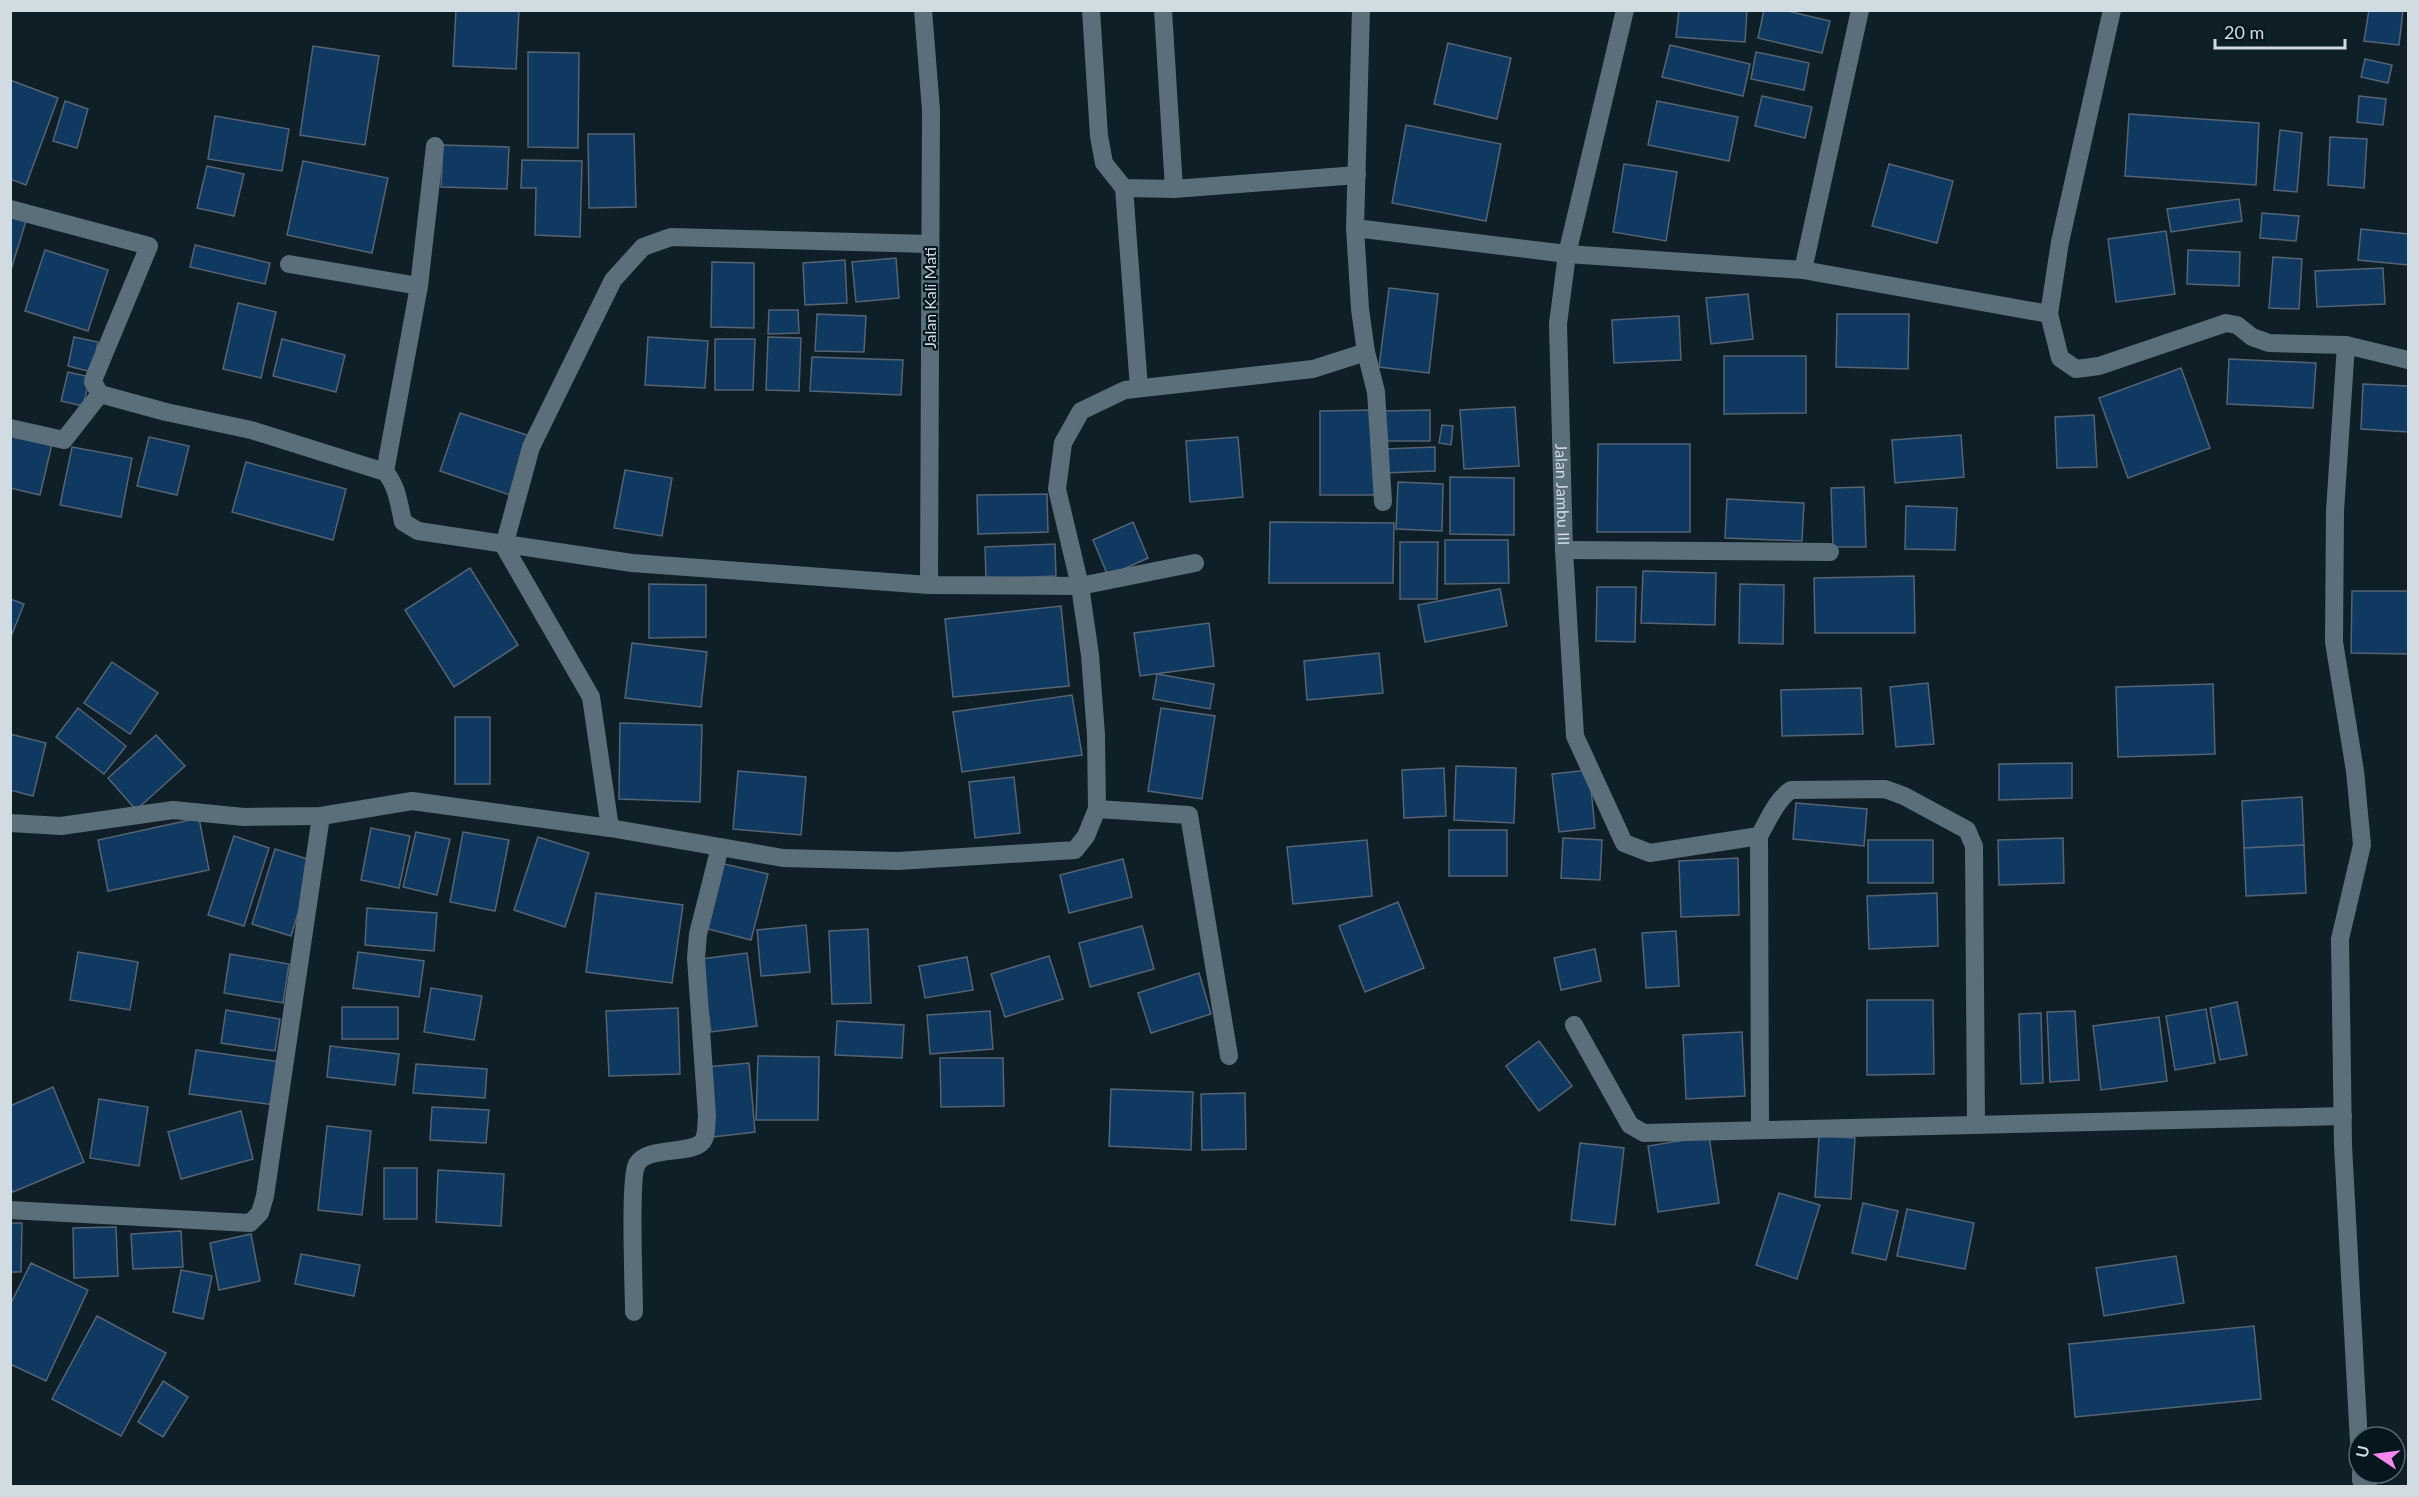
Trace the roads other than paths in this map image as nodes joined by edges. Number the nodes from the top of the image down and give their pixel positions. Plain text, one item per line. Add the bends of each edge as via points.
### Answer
1 (923, 10) edge
2 (1090, 10) edge
3 (1163, 10) edge
4 (1361, 10) edge
5 (1625, 10) edge
6 (1860, 10) edge
7 (2112, 10) edge
8 (435, 146) dead end
9 (1357, 175) junction
10 (1124, 188) junction
11 (1174, 189) junction
12 (10, 209) edge
13 (1355, 228) junction
14 (930, 244) junction
15 (1567, 254) junction
16 (289, 264) dead end
17 (1803, 270) junction
18 (419, 286) junction
19 (2049, 314) junction
20 (2346, 345) junction
21 (1366, 352) junction
22 (2409, 360) edge
23 (1139, 388) junction
24 (100, 394) junction
25 (10, 428) edge
26 (385, 472) junction
27 (1383, 502) dead end
28 (504, 546) junction
29 (1564, 550) junction
30 (1830, 552) dead end
31 (1195, 563) dead end
32 (929, 585) junction
33 (1080, 586) junction
34 (1097, 809) junction
35 (321, 816) junction
36 (10, 823) edge
37 (610, 828) junction
38 (1759, 836) junction
39 (720, 847) junction
40 (1574, 1025) dead end
41 (1229, 1056) dead end
42 (2343, 1116) junction
43 (1976, 1125) junction
44 (1760, 1129) junction
45 (10, 1210) edge
46 (634, 1312) dead end
47 (2358, 1425) edge

1 - 14 street, Jalan Kali Mati via 931,110
2 - 10 street via 1104,163
3 - 11 street
4 - 9 street
5 - 15 street, Jalan Jambu III
6 - 17 street
7 - 19 street via 2060,242
8 - 18 street
9 - 11 street
9 - 13 street
10 - 11 street
10 - 23 street
12 - 24 street via 149,246 94,378
13 - 15 street
13 - 21 street
14 - 28 street via 671,237 643,247 613,280 531,447
14 - 32 street, Jalan Kali Mati
15 - 17 street
15 - 29 street, Jalan Jambu III via 1558,324
16 - 18 street
17 - 19 street
18 - 26 street
19 - 20 street via 2060,358 2076,369 2099,366 2226,323 2269,343
20 - 22 street
20 - 42 street via 2335,511 2334,642 2355,771 2362,844 2340,939
21 - 23 street via 1313,369
21 - 27 street via 1378,409
23 - 33 street via 1125,390 1081,411 1063,443 1057,489
24 - 25 street via 64,440
24 - 26 street via 251,430
26 - 28 street via 395,489 403,522 411,528
28 - 32 street via 632,563
28 - 37 street via 591,697
29 - 30 street
29 - 38 street, Jalan Jambu III via 1575,736 1624,843 1650,853
31 - 33 street
32 - 33 street
33 - 34 street via 1093,689
34 - 39 street via 1086,836 1075,850 898,861 783,858
34 - 41 street via 1189,815
35 - 36 street via 244,817 173,810 61,826
35 - 37 street via 412,801
35 - 45 street via 260,1213 250,1223
37 - 39 street
38 - 43 street via 1791,790 1885,789 1967,830 1974,846
38 - 44 street
39 - 46 street via 698,934 696,958 706,1134 696,1146 662,1152 637,1163 633,1190
40 - 44 street via 1630,1125 1644,1133
42 - 43 street
42 - 47 street
43 - 44 street

